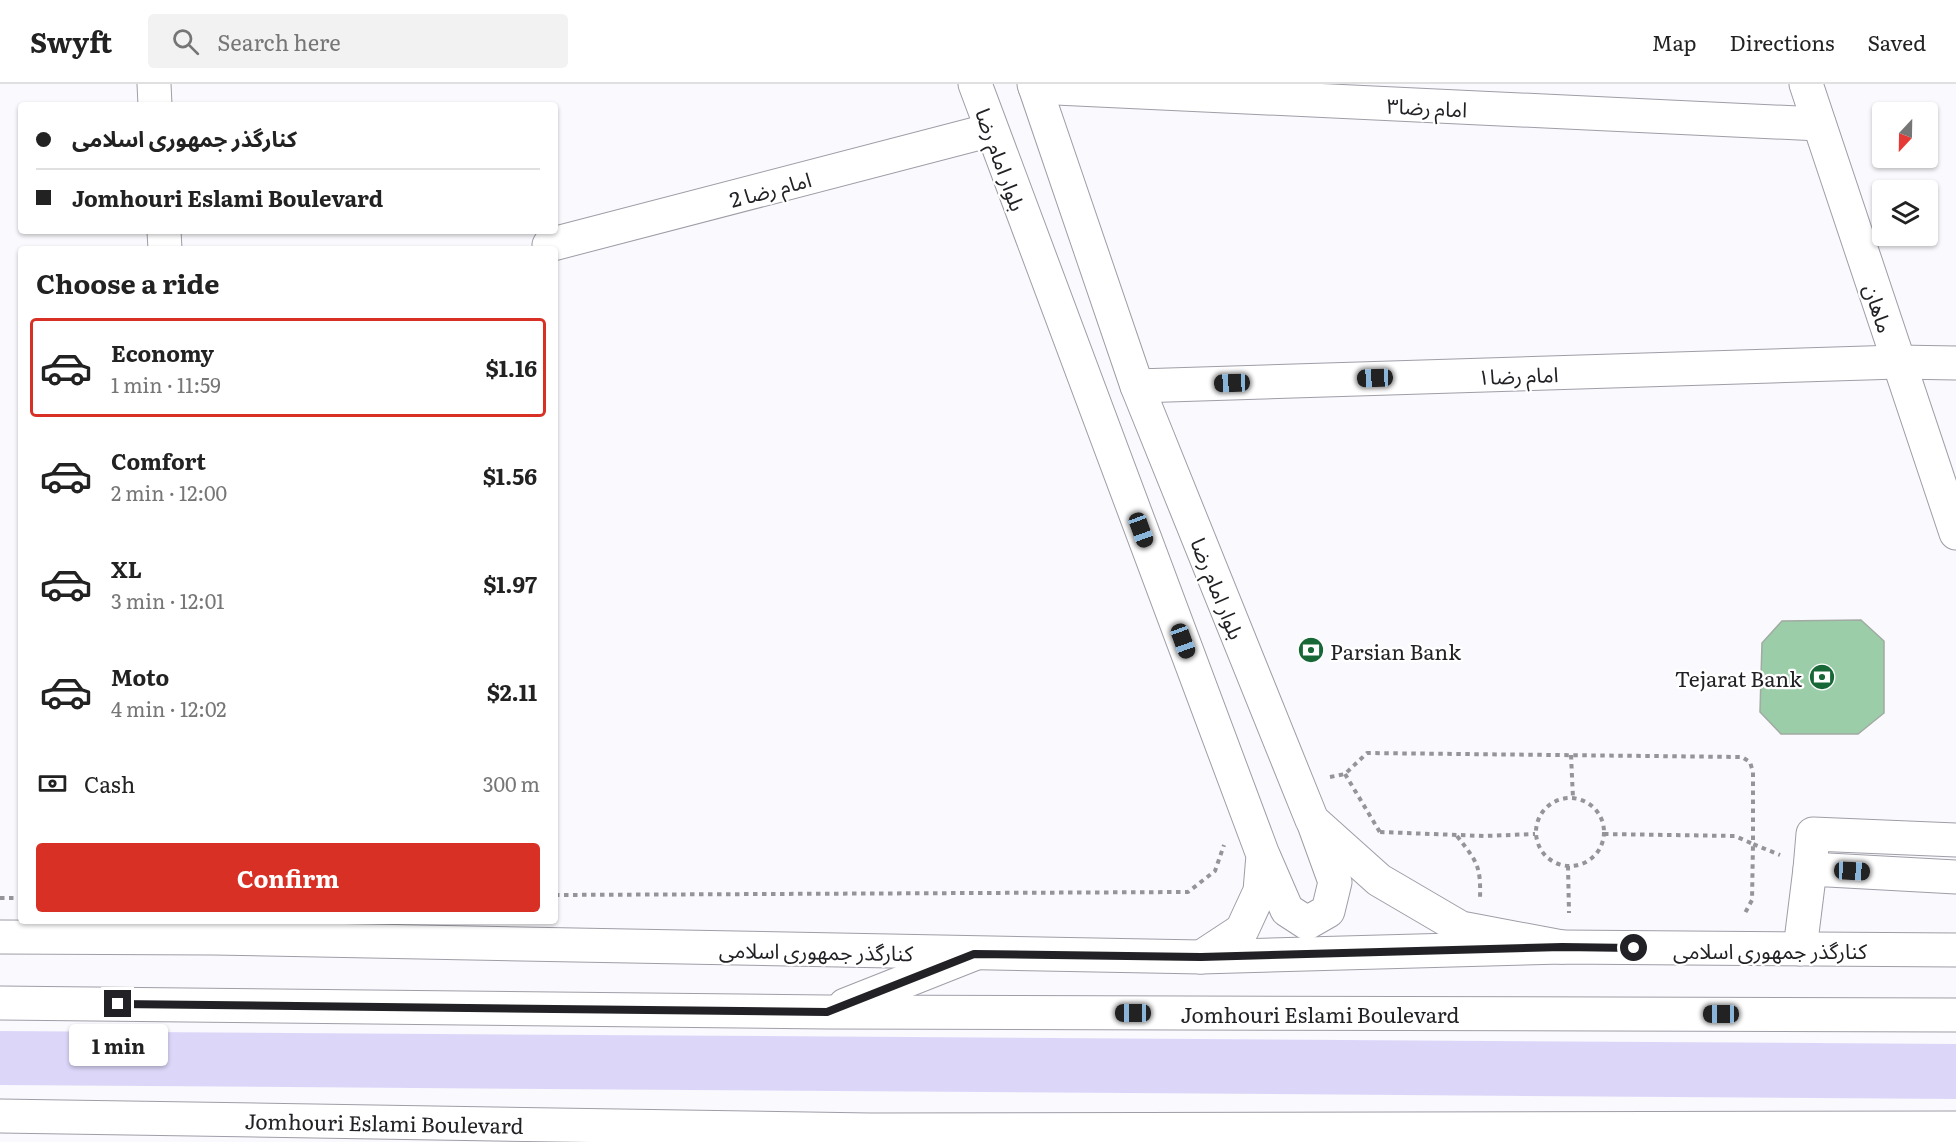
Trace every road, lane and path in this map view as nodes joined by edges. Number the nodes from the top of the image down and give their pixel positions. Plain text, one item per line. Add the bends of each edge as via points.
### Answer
1 (154, 84) edge
2 (975, 84) edge
3 (1806, 84) edge
4 (1035, 86) edge
5 (155, 102) edge
6 (1819, 124) junction
7 (991, 130) junction
8 (549, 245) dead end
9 (1898, 362) junction
10 (1956, 363) edge
11 (1137, 386) junction
12 (1956, 532) edge
13 (1571, 755) junction
14 (1574, 798) junction
15 (1312, 820) junction
16 (1380, 832) junction
17 (1535, 834) junction
18 (1604, 834) junction
19 (1457, 835) junction
20 (1384, 839) dead end
21 (1956, 840) edge
22 (1753, 844) junction
23 (1263, 855) junction
24 (1568, 866) junction
25 (1810, 869) junction
26 (1956, 877) edge
27 (1188, 892) dead end
28 (558, 895) edge
29 (0, 898) edge
30 (18, 898) edge
31 (1471, 899) dead end
32 (1568, 906) dead end
33 (1739, 918) dead end
34 (213, 929) edge
35 (0, 937) edge
36 (1562, 947) junction
37 (1800, 949) junction
38 (1956, 950) edge
39 (974, 954) junction
40 (1201, 957) junction
41 (0, 1003) edge
42 (827, 1012) junction
43 (1956, 1015) edge
44 (0, 1116) edge
45 (1956, 1128) edge
46 (870, 1130) junction
47 (900, 1142) edge

1 - 5 main road
2 - 7 main road, بلوار امام رضا
3 - 6 main road, ماهان
4 - 6 main road, امام رضا۳
4 - 11 main road, بلوار امام رضا
6 - 9 main road, ماهان
7 - 8 main road, امام رضا 2
7 - 23 main road, بلوار امام رضا
9 - 10 main road, امام رضا۱
9 - 11 main road, امام رضا۱
9 - 12 main road, ماهان
11 - 15 main road, بلوار امام رضا
13 - 14 path
13 - 16 path via 1367,753 1345,774
13 - 22 path via 1742,757 1750,762 1753,772
14 - 17 path via 1561,798 1542,811
14 - 18 path via 1584,800 1599,814
15 - 23 main road via 1335,882 1328,911 1307,923 1287,910
15 - 36 main road, بلوار امام رضا via 1379,880 1461,928
16 - 19 path
16 - 20 path
17 - 19 path
17 - 24 path via 1537,844 1549,859
18 - 22 path via 1735,836
18 - 24 path via 1597,854
19 - 31 path via 1477,861 1480,904
21 - 25 main road via 1813,834
22 - 33 path via 1752,900 1745,915
23 - 40 main road, بلوار امام رضا via 1260,891 1242,930
24 - 32 path
25 - 26 main road
25 - 37 main road
27 - 28 path
29 - 30 path
34 - 35 main road, کنارگذر جمهوری اسلامی
34 - 39 main road, کنارگذر جمهوری اسلامی
36 - 37 main road, کنارگذر جمهوری اسلامی
36 - 40 main road, کنارگذر جمهوری اسلامی
37 - 38 main road, کنارگذر جمهوری اسلامی
39 - 40 main road, کنارگذر جمهوری اسلامی
39 - 42 main road
41 - 42 main road, Jomhouri Eslami Boulevard
42 - 43 main road, Jomhouri Eslami Boulevard
44 - 46 main road, Jomhouri Eslami Boulevard
45 - 46 main road, Jomhouri Eslami Boulevard
46 - 47 main road

